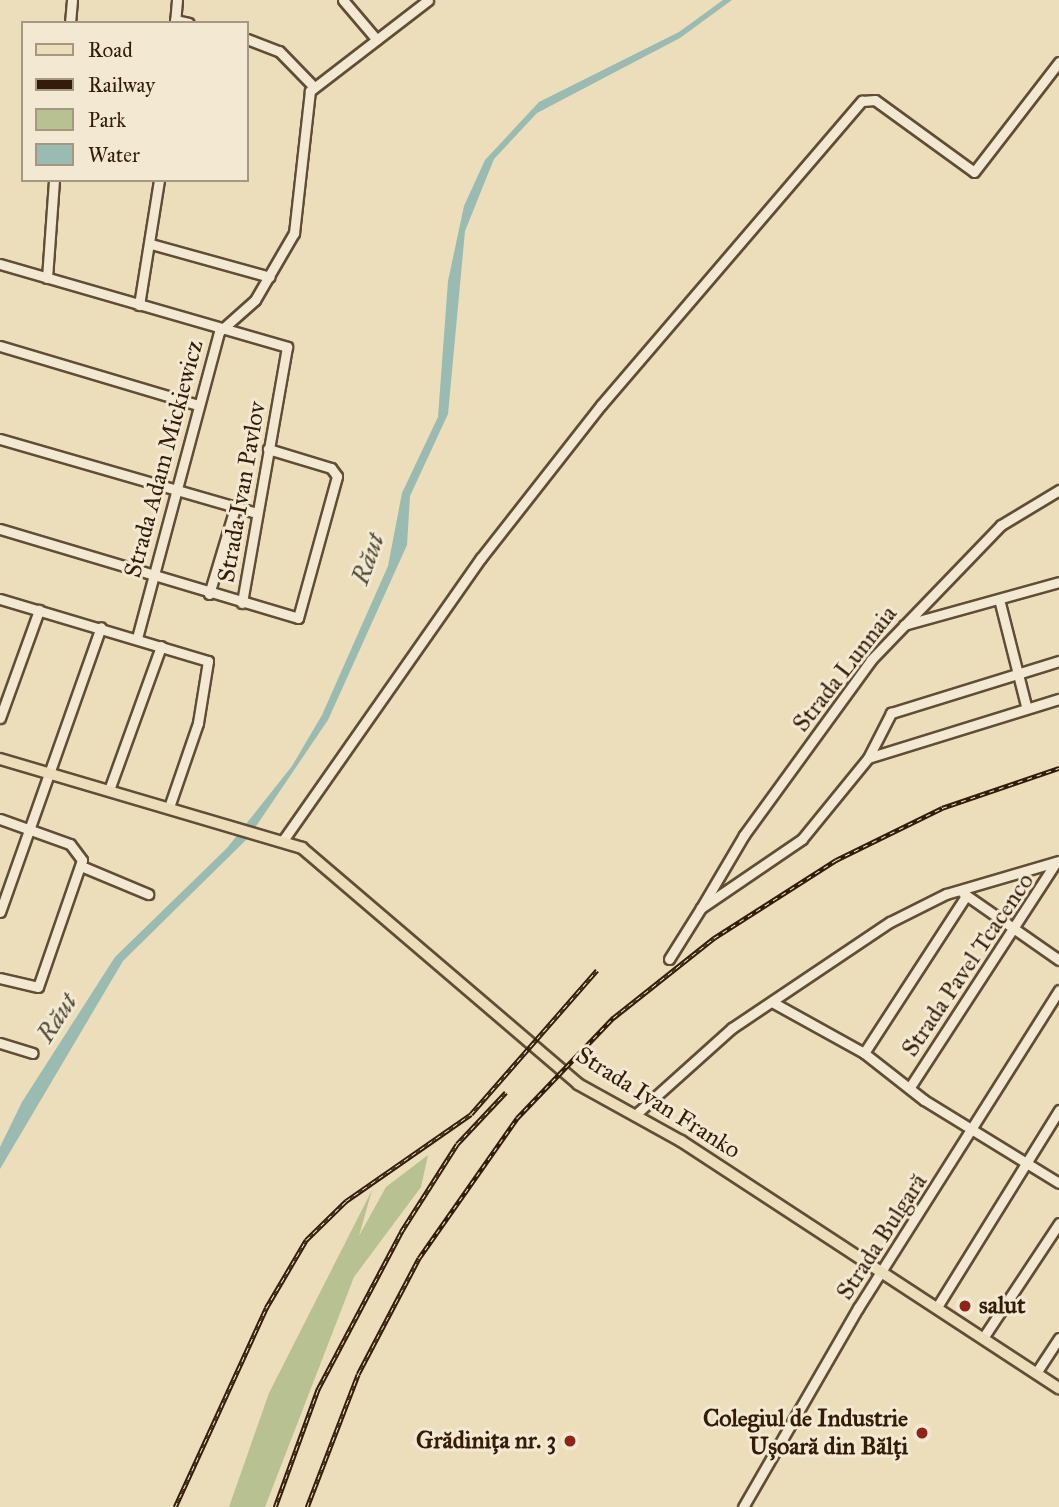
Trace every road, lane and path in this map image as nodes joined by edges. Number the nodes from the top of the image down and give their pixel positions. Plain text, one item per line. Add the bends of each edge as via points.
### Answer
1 (72, 0) edge
2 (177, 0) edge
3 (343, 0) edge
4 (428, 0) edge
5 (70, 21) edge
6 (175, 21) edge
7 (248, 38) edge
8 (377, 40) junction
9 (1059, 62) edge
10 (313, 86) junction
11 (54, 182) edge
12 (159, 182) edge
13 (151, 244) junction
14 (0, 264) edge
15 (270, 277) junction
16 (47, 278) junction
17 (139, 305) junction
18 (219, 332) junction
19 (0, 346) edge
20 (198, 405) junction
21 (0, 439) edge
22 (268, 449) junction
23 (175, 490) junction
24 (1059, 490) edge
25 (235, 508) junction
26 (253, 512) junction
27 (0, 529) edge
28 (151, 576) junction
29 (1059, 582) edge
30 (209, 594) junction
31 (0, 599) edge
32 (999, 599) junction
33 (242, 603) junction
34 (39, 610) junction
35 (904, 625) junction
36 (101, 627) junction
37 (137, 638) junction
38 (161, 646) junction
39 (1059, 661) edge
40 (1018, 672) junction
41 (1059, 699) edge
42 (1026, 706) junction
43 (0, 718) edge
44 (868, 758) junction
45 (0, 759) edge
46 (48, 773) junction
47 (109, 790) junction
48 (169, 807) junction
49 (0, 819) edge
50 (29, 828) junction
51 (284, 839) junction
52 (1057, 862) edge
53 (81, 866) junction
54 (962, 893) junction
55 (148, 894) dead end
56 (701, 908) junction
57 (0, 912) edge
58 (1016, 930) junction
59 (668, 958) dead end
60 (1059, 960) edge
61 (0, 978) edge
62 (1059, 990) edge
63 (772, 1002) junction
64 (0, 1043) edge
65 (33, 1053) dead end
66 (864, 1054) junction
67 (911, 1087) junction
68 (1059, 1111) edge
69 (635, 1115) junction
70 (973, 1131) junction
71 (1027, 1161) junction
72 (1059, 1182) edge
73 (1059, 1223) edge
74 (883, 1273) junction
75 (937, 1307) junction
76 (983, 1338) junction
77 (1059, 1338) edge
78 (1036, 1373) junction
79 (1059, 1388) edge
80 (743, 1507) edge

1 - 5 street
2 - 6 street
3 - 8 street
4 - 8 street
7 - 10 street via 279,51
8 - 10 street
9 - 51 street via 974,172 876,100 862,101 601,404 481,558
10 - 15 street, Strada Adam Mickiewicz via 304,106 294,233
11 - 16 street
12 - 13 street
13 - 15 street
13 - 17 street
14 - 16 street
15 - 18 street, Strada Adam Mickiewicz via 238,320
16 - 17 street
17 - 18 street
18 - 20 street, Strada Adam Mickiewicz
18 - 22 street, Strada Ivan Pavlov via 287,347
19 - 20 street
20 - 23 street, Strada Adam Mickiewicz
21 - 23 street
22 - 26 street, Strada Ivan Pavlov
22 - 33 street via 331,468 337,476 298,618
23 - 25 street
23 - 28 street, Strada Adam Mickiewicz
24 - 35 street, Strada Lunnaia via 1001,525
25 - 26 street
25 - 30 street, Strada Ivan Pavlov
26 - 33 street, Strada Ivan Pavlov via 259,526
27 - 28 street
28 - 30 street
28 - 37 street, Strada Adam Mickiewicz
29 - 32 street
30 - 33 street
31 - 34 street
32 - 35 street
32 - 40 street
34 - 36 street
34 - 43 street
35 - 56 street, Strada Lunnaia via 784,779
36 - 37 street
36 - 46 street
37 - 38 street
38 - 47 street
38 - 48 street via 208,661 198,723
39 - 40 street
40 - 42 street
40 - 44 street via 891,713
41 - 42 street
42 - 44 street
44 - 56 street via 784,857
45 - 46 main road, Strada Ivan Franko
46 - 47 main road, Strada Ivan Franko
46 - 50 street
47 - 48 main road, Strada Ivan Franko
48 - 51 main road, Strada Ivan Franko
49 - 50 street
50 - 53 street via 75,847
50 - 57 street
51 - 69 main road, Strada Ivan Franko via 367,899 578,1083
52 - 54 street
52 - 58 street, Strada Pavel Tcacenco
53 - 55 street
53 - 61 street via 37,987
54 - 58 street
54 - 63 street via 890,922
54 - 66 street
56 - 59 street, Strada Lunnaia
58 - 60 street
58 - 67 street, Strada Pavel Tcacenco
62 - 70 street, Strada Bulgară
63 - 66 street
63 - 69 street via 707,1048
64 - 65 street
66 - 67 street
67 - 70 street
68 - 71 street
69 - 74 main road, Strada Ivan Franko
70 - 71 street
70 - 74 street, Strada Bulgară
71 - 72 street
71 - 75 street
73 - 76 street
74 - 75 main road, Strada Ivan Franko
74 - 80 street, Strada Bulgară
75 - 76 main road, Strada Ivan Franko
76 - 78 main road, Strada Ivan Franko
77 - 78 street
78 - 79 main road, Strada Ivan Franko

